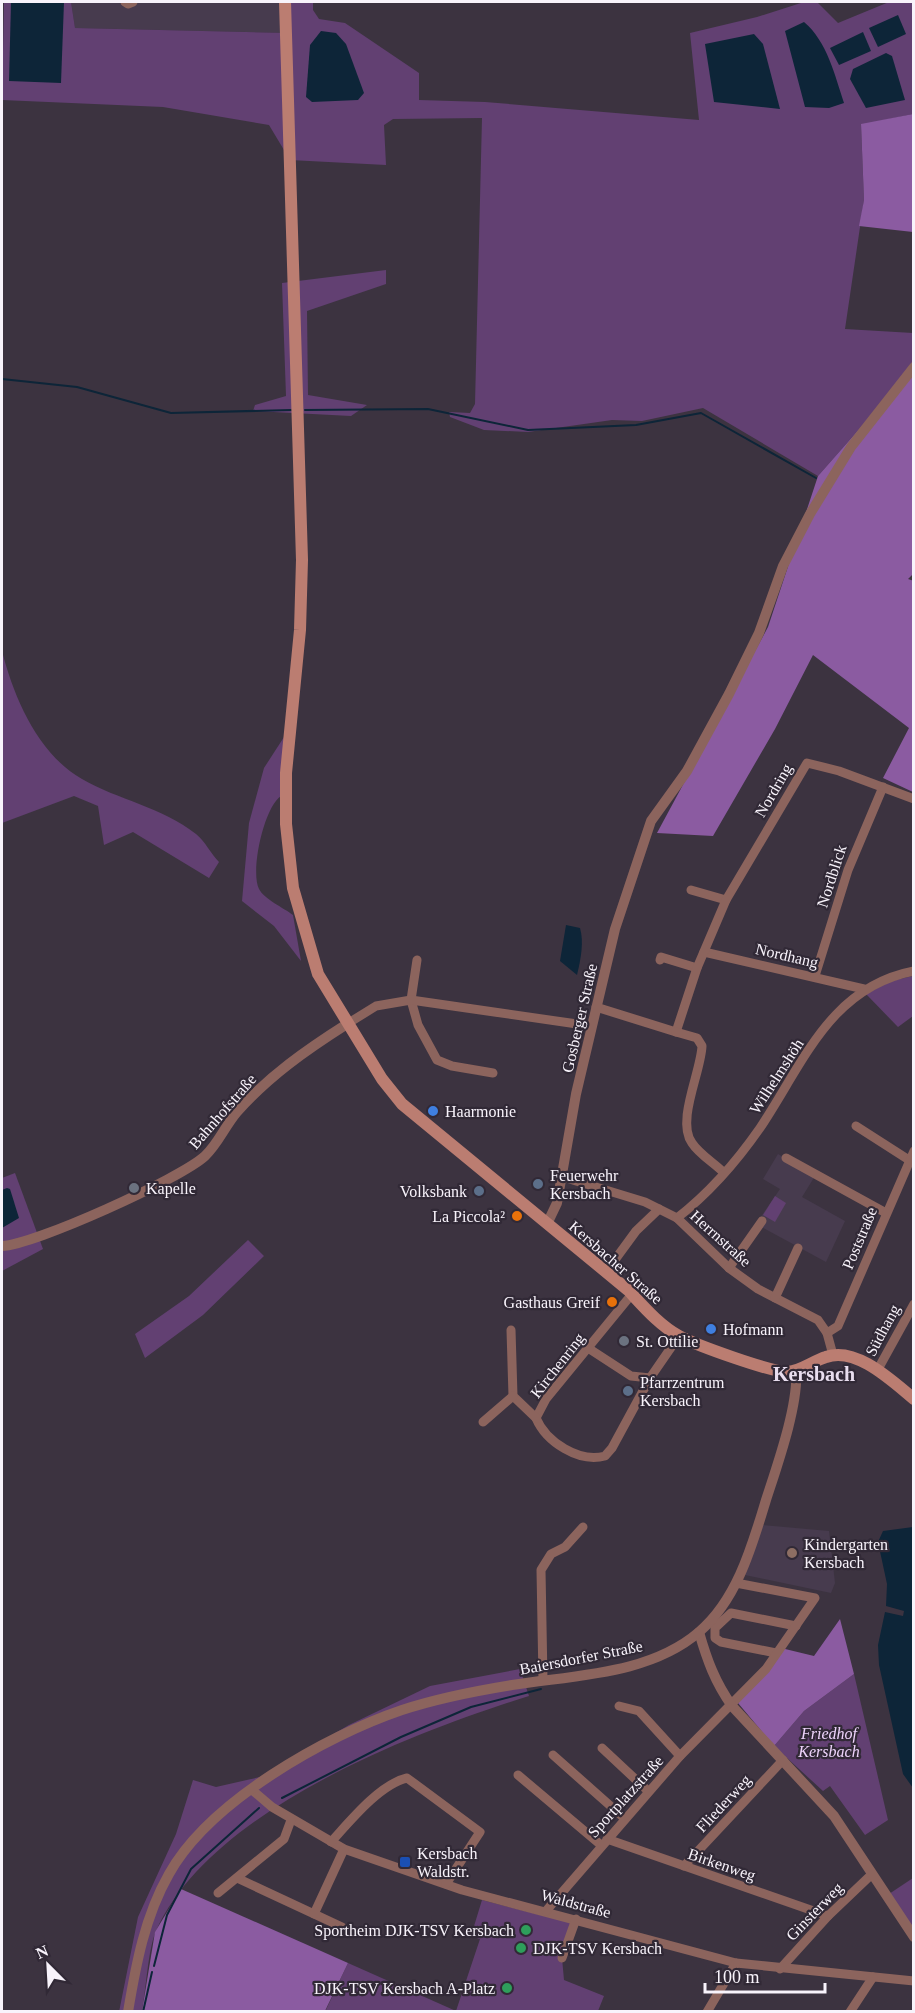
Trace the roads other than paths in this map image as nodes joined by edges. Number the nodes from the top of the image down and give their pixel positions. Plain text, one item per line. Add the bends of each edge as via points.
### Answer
1 (125, 2) edge
2 (133, 2) edge
3 (285, 2) edge
4 (914, 367) edge
5 (883, 787) junction
6 (914, 799) edge
7 (691, 890) dead end
8 (726, 900) junction
9 (704, 952) junction
10 (417, 960) dead end
11 (660, 960) dead end
12 (697, 968) junction
13 (914, 971) edge
14 (815, 976) junction
15 (864, 988) junction
16 (411, 1000) junction
17 (596, 1006) junction
18 (591, 1026) junction
19 (350, 1028) junction
20 (676, 1032) junction
21 (493, 1073) dead end
22 (856, 1126) dead end
23 (911, 1156) edge
24 (786, 1158) dead end
25 (723, 1172) junction
26 (563, 1177) junction
27 (659, 1209) junction
28 (886, 1213) junction
29 (676, 1218) junction
30 (762, 1221) dead end
31 (547, 1224) junction
32 (7, 1246) edge
33 (798, 1248) dead end
34 (2, 1254) edge
35 (729, 1268) junction
36 (606, 1272) junction
37 (632, 1294) junction
38 (776, 1298) junction
39 (914, 1304) edge
40 (511, 1330) dead end
41 (827, 1333) junction
42 (679, 1336) junction
43 (588, 1348) junction
44 (833, 1354) junction
45 (796, 1370) junction
46 (877, 1371) junction
47 (650, 1378) junction
48 (513, 1396) junction
49 (914, 1399) edge
50 (536, 1418) junction
51 (483, 1422) dead end
52 (583, 1527) dead end
53 (736, 1583) junction
54 (796, 1626) junction
55 (699, 1632) junction
56 (776, 1653) junction
57 (543, 1680) junction
58 (619, 1706) dead end
59 (732, 1706) junction
60 (602, 1748) dead end
61 (553, 1755) dead end
62 (680, 1756) junction
63 (783, 1760) junction
64 (518, 1774) dead end
65 (252, 1790) junction
66 (648, 1791) junction
67 (624, 1818) junction
68 (291, 1820) junction
69 (331, 1842) junction
70 (604, 1842) junction
71 (344, 1849) junction
72 (684, 1866) junction
73 (871, 1875) junction
74 (237, 1878) junction
75 (446, 1884) junction
76 (218, 1893) dead end
77 (546, 1911) junction
78 (314, 1914) junction
79 (828, 1916) junction
80 (576, 1918) junction
81 (342, 1927) dead end
82 (914, 1937) edge
83 (562, 1958) dead end
84 (735, 1963) junction
85 (780, 1969) junction
86 (873, 1977) junction
87 (914, 1981) edge
88 (128, 2012) edge
89 (707, 2012) edge
90 (850, 2012) edge

1 - 2 street
3 - 19 main road, Kersbacher Straße via 302,560 300,630 286,773 286,824 293,888 304,934 318,974
4 - 17 street, Gosberger Straße via 851,447 810,514 783,566 759,633 729,694 687,771 651,821 615,929
5 - 6 street, Nordring
5 - 8 street, Nordring via 807,762
5 - 14 street, Nordblick via 848,870
7 - 8 street
8 - 9 street, Nordring
9 - 12 street, Nordring
9 - 14 street, Nordhang
10 - 16 street
11 - 12 street via 661,957
12 - 20 street, Nordring
13 - 15 street, Wilhelmshöh
14 - 15 street, Nordhang
15 - 25 street, Wilhelmshöh via 832,1019 758,1130
16 - 18 street
16 - 19 street via 376,1006
16 - 21 street via 418,1025 437,1060
17 - 18 street, Gosberger Straße
17 - 20 street
18 - 26 street, Gosberger Straße
19 - 31 main road, Kersbacher Straße via 402,1104
19 - 32 street, Bahnhofstraße via 312,1046 277,1072 235,1114 205,1156 191,1166 156,1186
20 - 25 street via 697,1038 702,1046 687,1131 692,1144
22 - 23 street
23 - 28 street, Poststraße
24 - 28 street
25 - 29 street, Wilhelmshöh via 697,1203
26 - 27 street, Herrnstraße
26 - 31 street, Gosberger Straße
27 - 29 street, Herrnstraße
27 - 36 street via 636,1231
28 - 41 street, Poststraße via 838,1326
29 - 35 street, Herrnstraße
30 - 35 street
31 - 36 main road, Kersbacher Straße
32 - 34 street, Bahnhofstraße
33 - 38 street
35 - 38 street, Herrnstraße
36 - 37 main road, Kersbacher Straße
37 - 42 main road, Kersbacher Straße
37 - 43 street, Kirchenring
38 - 41 street, Herrnstraße via 818,1320
39 - 46 street, Südhang
40 - 48 street
41 - 44 street
42 - 45 main road, Kersbacher Straße via 760,1366
42 - 47 street, Kirchenring
43 - 47 street via 631,1376
43 - 50 street, Kirchenring via 558,1382
44 - 45 main road, Kersbacher Straße
44 - 46 main road via 848,1356
45 - 53 street, Baiersdorfer Straße via 795,1398 768,1494
46 - 49 main road
47 - 50 street, Kirchenring via 605,1456 593,1459 557,1444 541,1430
48 - 50 street
48 - 51 street
52 - 57 street via 565,1547 551,1554 541,1570
53 - 54 street, Sportplatzstraße via 815,1598
53 - 55 street, Baiersdorfer Straße
54 - 56 street, Sportplatzstraße
54 - 56 street via 731,1613 715,1628 716,1638 721,1642
55 - 57 street, Baiersdorfer Straße via 679,1646 640,1663
55 - 59 street via 708,1666
56 - 59 street, Sportplatzstraße via 766,1670
57 - 65 street, Baiersdorfer Straße via 479,1690 401,1710 324,1745
58 - 62 street via 639,1711
59 - 62 street, Sportplatzstraße
59 - 63 street
60 - 66 street
61 - 67 street
62 - 66 street, Sportplatzstraße
63 - 72 street, Fliederweg
63 - 73 street via 834,1816
64 - 70 street
65 - 68 street, Waldstraße
65 - 88 street, Baiersdorfer Straße via 196,1837 169,1873 142,1939
66 - 67 street, Sportplatzstraße
67 - 70 street, Sportplatzstraße
68 - 69 street, Waldstraße
68 - 74 street via 284,1839
69 - 71 street, Waldstraße
69 - 75 street via 366,1804 407,1778 480,1832
70 - 72 street, Birkenweg
70 - 77 street, Sportplatzstraße
71 - 75 street, Waldstraße
71 - 78 street
72 - 79 street, Birkenweg
73 - 79 street, Ginsterweg
73 - 82 street
74 - 76 street
74 - 78 street
75 - 77 street, Waldstraße
77 - 80 street, Waldstraße
78 - 81 street
79 - 85 street, Ginsterweg
80 - 83 street
80 - 84 street, Waldstraße
84 - 85 street, Waldstraße
84 - 89 street
85 - 86 street, Waldstraße
86 - 87 street, Waldstraße
86 - 90 street

